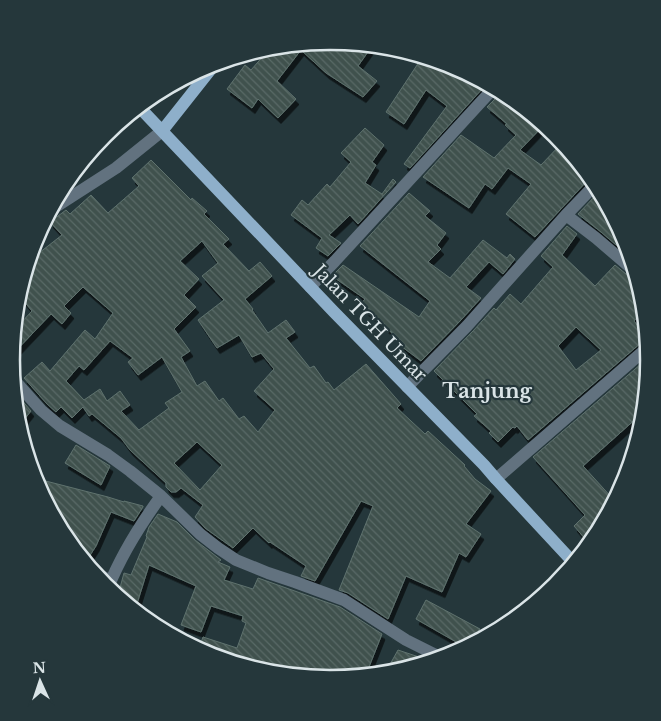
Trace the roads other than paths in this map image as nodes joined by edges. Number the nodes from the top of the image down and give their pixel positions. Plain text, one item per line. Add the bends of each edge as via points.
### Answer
1 (205, 77) edge
2 (489, 94) edge
3 (144, 112) edge
4 (162, 131) junction
5 (590, 190) edge
6 (64, 201) edge
7 (566, 215) junction
8 (626, 263) edge
9 (310, 287) junction
10 (641, 353) edge
11 (408, 387) junction
12 (22, 388) edge
13 (496, 479) junction
14 (161, 496) junction
15 (570, 558) edge
16 (111, 580) edge
17 (433, 654) edge

1 - 4 main road
2 - 9 street
3 - 4 main road, Jalan TGH Umar
4 - 6 street via 116,168
4 - 9 main road, Jalan TGH Umar
5 - 7 street
7 - 8 street
7 - 11 street
9 - 11 main road, Jalan TGH Umar
10 - 13 street
11 - 13 main road, Jalan TGH Umar
12 - 14 street via 60,426 108,455
13 - 15 main road, Jalan TGH Umar
14 - 16 street via 138,528
14 - 17 street via 200,534 236,560 344,600

